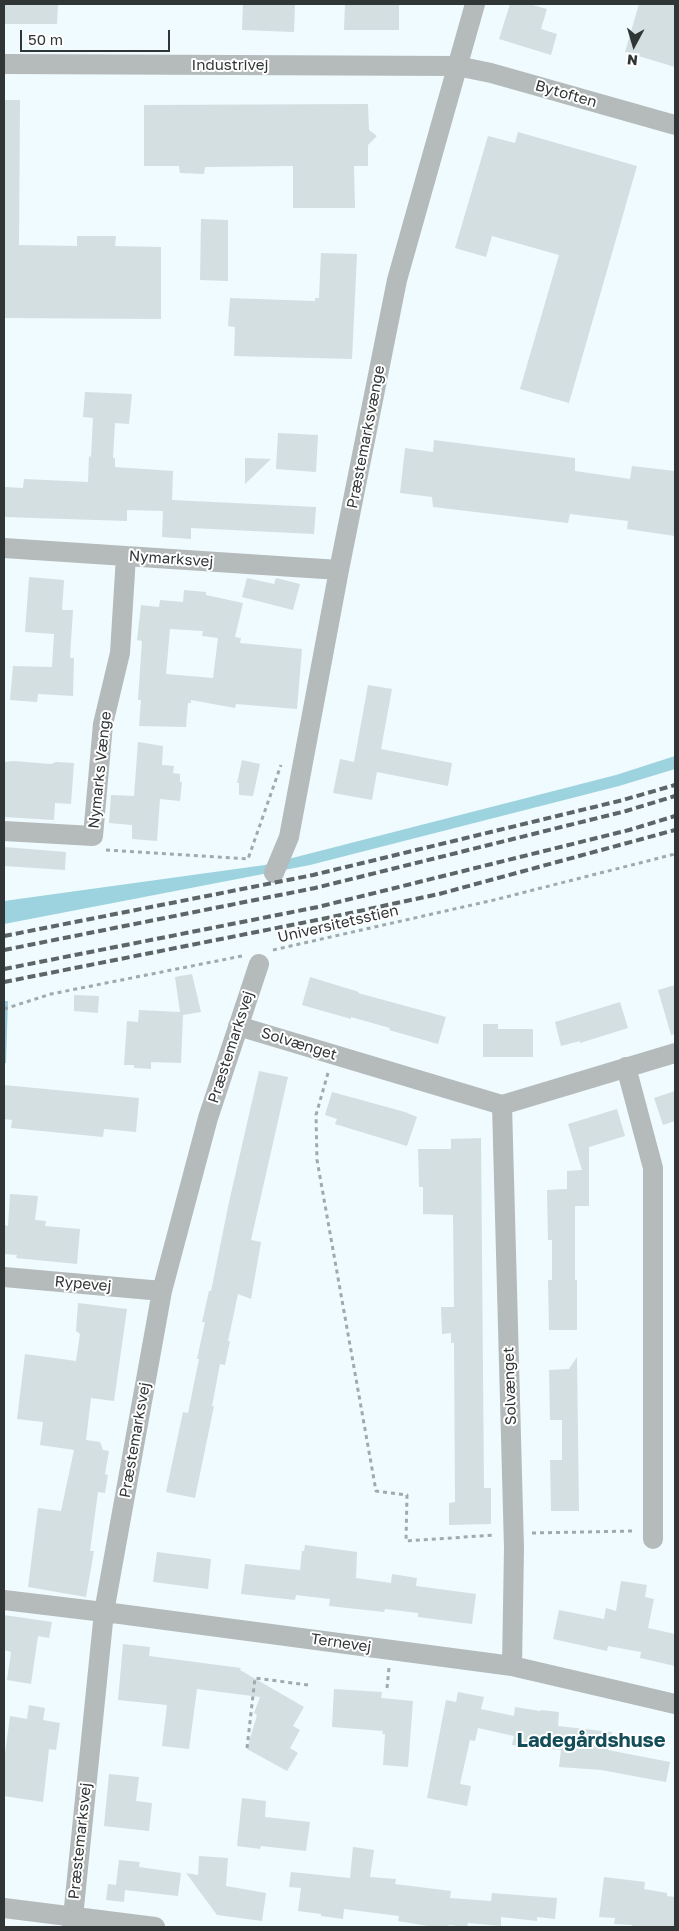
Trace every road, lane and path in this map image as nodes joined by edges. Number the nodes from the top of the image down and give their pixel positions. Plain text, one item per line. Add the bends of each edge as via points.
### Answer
1 (475, 4) edge
2 (4, 64) edge
3 (457, 66) junction
4 (675, 125) edge
5 (4, 548) edge
6 (126, 556) junction
7 (339, 570) junction
8 (284, 756) dead end
9 (4, 831) edge
10 (93, 836) junction
11 (675, 854) edge
12 (274, 874) dead end
13 (259, 957) junction
14 (4, 1009) edge
15 (238, 1026) junction
16 (675, 1053) edge
17 (334, 1054) junction
18 (626, 1067) junction
19 (502, 1105) junction
20 (4, 1277) edge
21 (162, 1291) junction
22 (514, 1533) junction
23 (653, 1535) joint
24 (4, 1600) edge
25 (104, 1612) junction
26 (512, 1666) junction
27 (308, 1685) dead end
28 (675, 1704) edge
29 (247, 1748) dead end
30 (4, 1908) edge
31 (72, 1922) edge
32 (155, 1927) edge

1 - 3 street, Præstemarksvænge
2 - 3 street, Industrivej
3 - 4 street, Bytoften
3 - 7 street, Præstemarksvænge via 397,280
5 - 6 street, Nymarksvej
6 - 7 street, Nymarksvej
6 - 10 street, Nymarks Vænge via 120,653 103,724
7 - 12 street, Præstemarksvænge via 289,837
8 - 10 path via 248,859 105,850
9 - 10 street, Nymarks Vænge
11 - 13 path, Universitetsstien
13 - 14 path, Universitetsstien via 51,994
13 - 15 street, Præstemarksvej
15 - 17 street, Solvænget
15 - 21 street, Præstemarksvej via 208,1118
16 - 18 street
17 - 19 street, Solvænget
17 - 22 path via 316,1115 317,1160 376,1491 407,1495 406,1541
18 - 19 street
18 - 23 street via 653,1168
19 - 22 street, Solvænget
20 - 21 street, Rypevej
21 - 25 street, Præstemarksvej
22 - 23 path
22 - 26 street, Solvænget
24 - 25 street, Ternevej
25 - 26 street, Ternevej
25 - 31 street, Præstemarksvej
26 - 28 street, Ternevej
27 - 29 path via 256,1678
30 - 31 street
31 - 32 street

